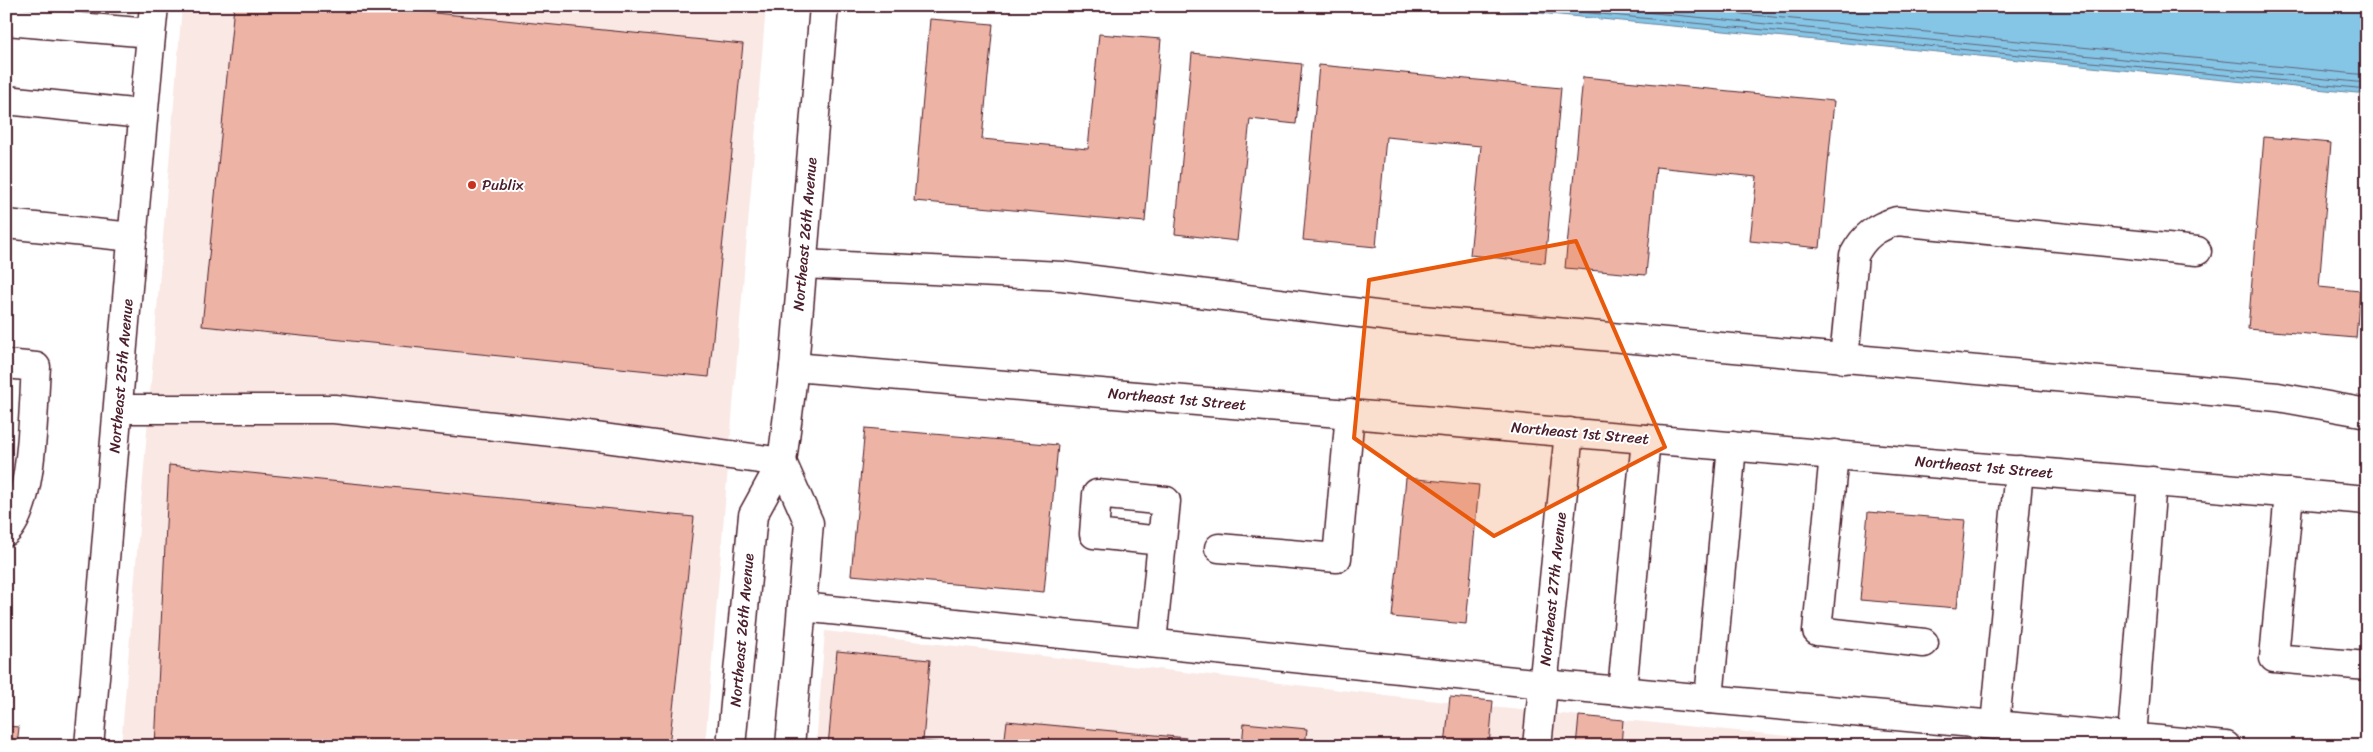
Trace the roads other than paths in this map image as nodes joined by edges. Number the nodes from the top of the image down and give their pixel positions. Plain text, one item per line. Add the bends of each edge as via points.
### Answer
1 (154, 6) edge
2 (824, 6) edge
3 (6, 21) edge
4 (151, 33) junction
5 (6, 100) edge
6 (142, 114) junction
7 (6, 224) edge
8 (133, 237) junction
9 (2197, 251) dead end
10 (802, 264) junction
11 (1844, 358) junction
12 (6, 364) edge
13 (794, 367) junction
14 (119, 409) junction
15 (2367, 413) edge
16 (1350, 414) junction
17 (1569, 432) junction
18 (1646, 439) junction
19 (18, 442) edge
20 (1732, 446) junction
21 (1834, 454) junction
22 (782, 462) junction
23 (2019, 470) junction
24 (2152, 482) junction
25 (2289, 493) junction
26 (2367, 500) edge
27 (6, 532) edge
28 (1162, 541) dead end
29 (1219, 548) dead end
30 (802, 607) junction
31 (1924, 643) dead end
32 (1152, 644) junction
33 (2367, 666) edge
34 (1543, 684) junction
35 (1622, 691) junction
36 (1709, 699) junction
37 (1995, 725) junction
38 (2132, 737) junction
39 (89, 746) edge
40 (731, 746) edge
41 (790, 746) edge
42 (1537, 746) edge
43 (2226, 746) edge

1 - 4 street, Northeast 25th Avenue
2 - 10 street, Northeast 26th Avenue
3 - 4 street
4 - 6 street, Northeast 25th Avenue
5 - 6 street
6 - 8 street, Northeast 25th Avenue
7 - 8 street
8 - 14 street, Northeast 25th Avenue
9 - 11 street via 1897,221 1880,226 1862,240 1854,255
10 - 11 street via 1062,276 1400,318
10 - 13 street, Northeast 26th Avenue
11 - 15 street via 2278,397
12 - 19 street via 36,367
13 - 16 street, Northeast 1st Street
13 - 22 street, Northeast 26th Avenue
14 - 22 street via 334,409 589,436
14 - 39 street, Northeast 25th Avenue
16 - 17 street, Northeast 1st Street
16 - 29 street via 1337,558
17 - 18 street, Northeast 1st Street
17 - 34 street, Northeast 27th Avenue
18 - 20 street, Northeast 1st Street
18 - 35 street
19 - 27 street via 22,508
20 - 21 street, Northeast 1st Street
20 - 36 street
21 - 23 street, Northeast 1st Street
21 - 31 street via 1818,631
22 - 30 street via 809,523
22 - 40 street, Northeast 26th Avenue via 752,515
23 - 24 street, Northeast 1st Street
23 - 37 street
24 - 25 street, Northeast 1st Street
24 - 38 street
25 - 26 street, Northeast 1st Street
25 - 33 street via 2274,658
28 - 32 street
30 - 32 street
30 - 41 street
32 - 34 street
34 - 35 street
34 - 42 street, Northeast 27th Avenue
35 - 36 street
36 - 37 street
37 - 38 street
38 - 43 street

